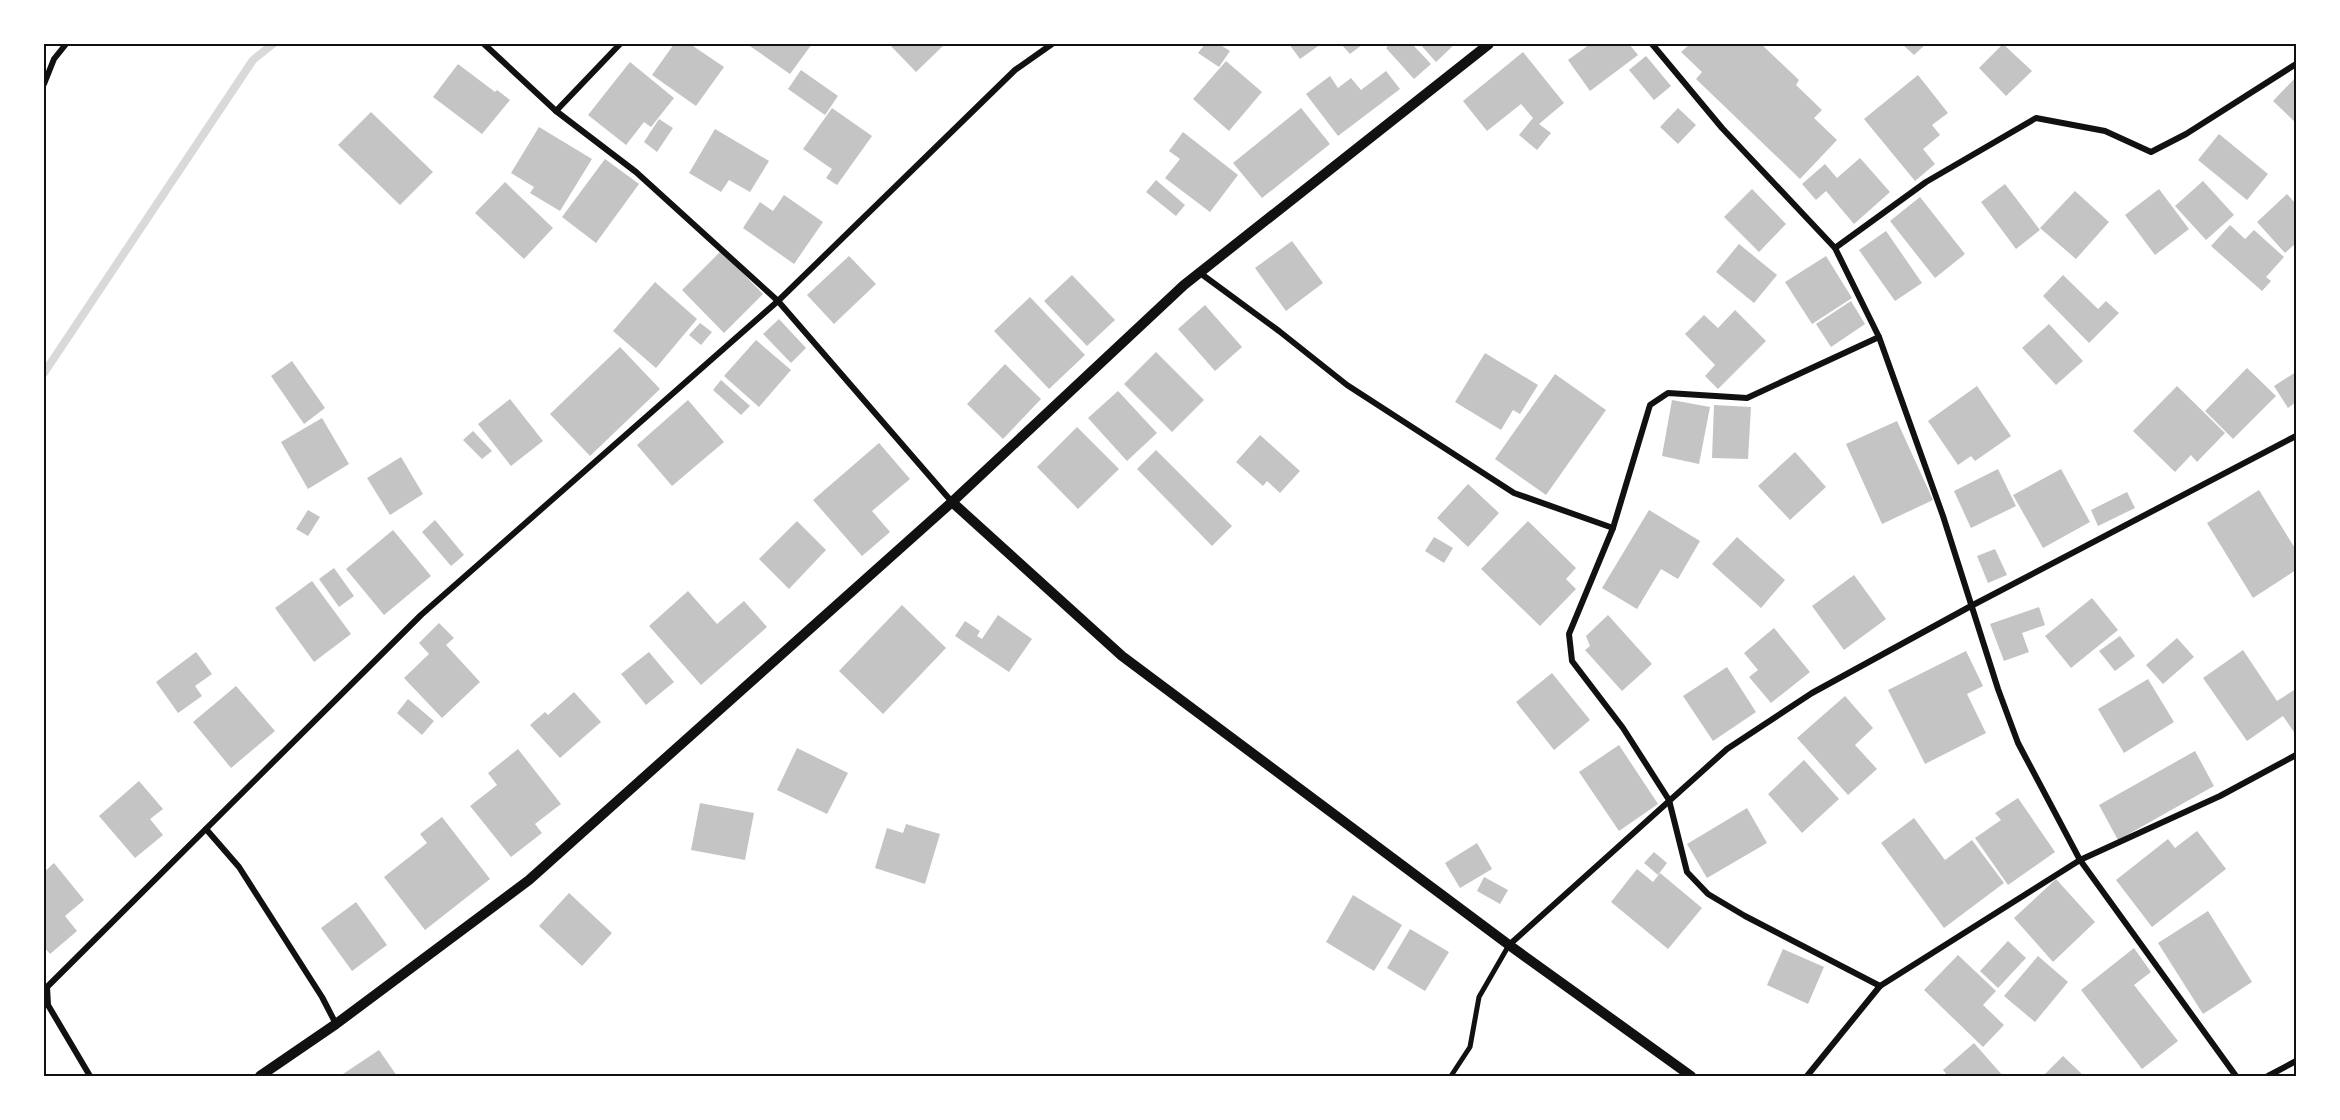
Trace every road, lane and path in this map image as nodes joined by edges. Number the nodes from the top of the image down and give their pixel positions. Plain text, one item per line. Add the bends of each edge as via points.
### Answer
1 (66, 44) edge
2 (484, 44) edge
3 (620, 44) edge
4 (1052, 44) edge
5 (1489, 44) edge
6 (1652, 44) edge
7 (2296, 64) edge
8 (44, 84) edge
9 (556, 111) junction
10 (1835, 248) junction
11 (1200, 273) junction
12 (778, 301) junction
13 (1879, 337) junction
14 (2296, 436) edge
15 (952, 502) junction
16 (1613, 528) junction
17 (1971, 606) junction
18 (2296, 755) edge
19 (1669, 800) junction
20 (206, 829) junction
21 (2080, 860) junction
22 (1509, 945) junction
23 (1880, 986) junction
24 (336, 1024) junction
25 (2296, 1061) edge
26 (90, 1077) edge
27 (260, 1077) edge
28 (1451, 1077) edge
29 (1691, 1077) edge
30 (1807, 1077) edge
31 (2236, 1077) edge
32 (2268, 1077) edge

1 - 8 street via 54,59
2 - 9 street
3 - 9 street
4 - 12 street via 1014,70
5 - 11 street
6 - 10 street via 1722,129
7 - 10 street via 2151,152 2104,131 2036,118 1926,182
9 - 12 street via 636,172
10 - 13 street
11 - 15 street
11 - 16 street via 1347,385 1514,493
12 - 15 street
12 - 20 street via 421,615
13 - 16 street via 1747,398 1668,393 1650,405
13 - 17 street
14 - 17 street
15 - 22 street via 1122,656
15 - 24 street via 529,880
16 - 19 street via 1569,634 1572,661 1623,728
17 - 19 street via 1812,693 1727,749
17 - 21 street via 2018,743
18 - 21 street via 2220,796
19 - 22 street
19 - 23 street via 1687,872 1708,894
20 - 24 street via 239,867
20 - 26 street via 47,987 48,1005
21 - 23 street
21 - 31 street
22 - 28 street via 1479,997 1470,1047
22 - 29 street
23 - 30 street
24 - 27 street
25 - 32 street

